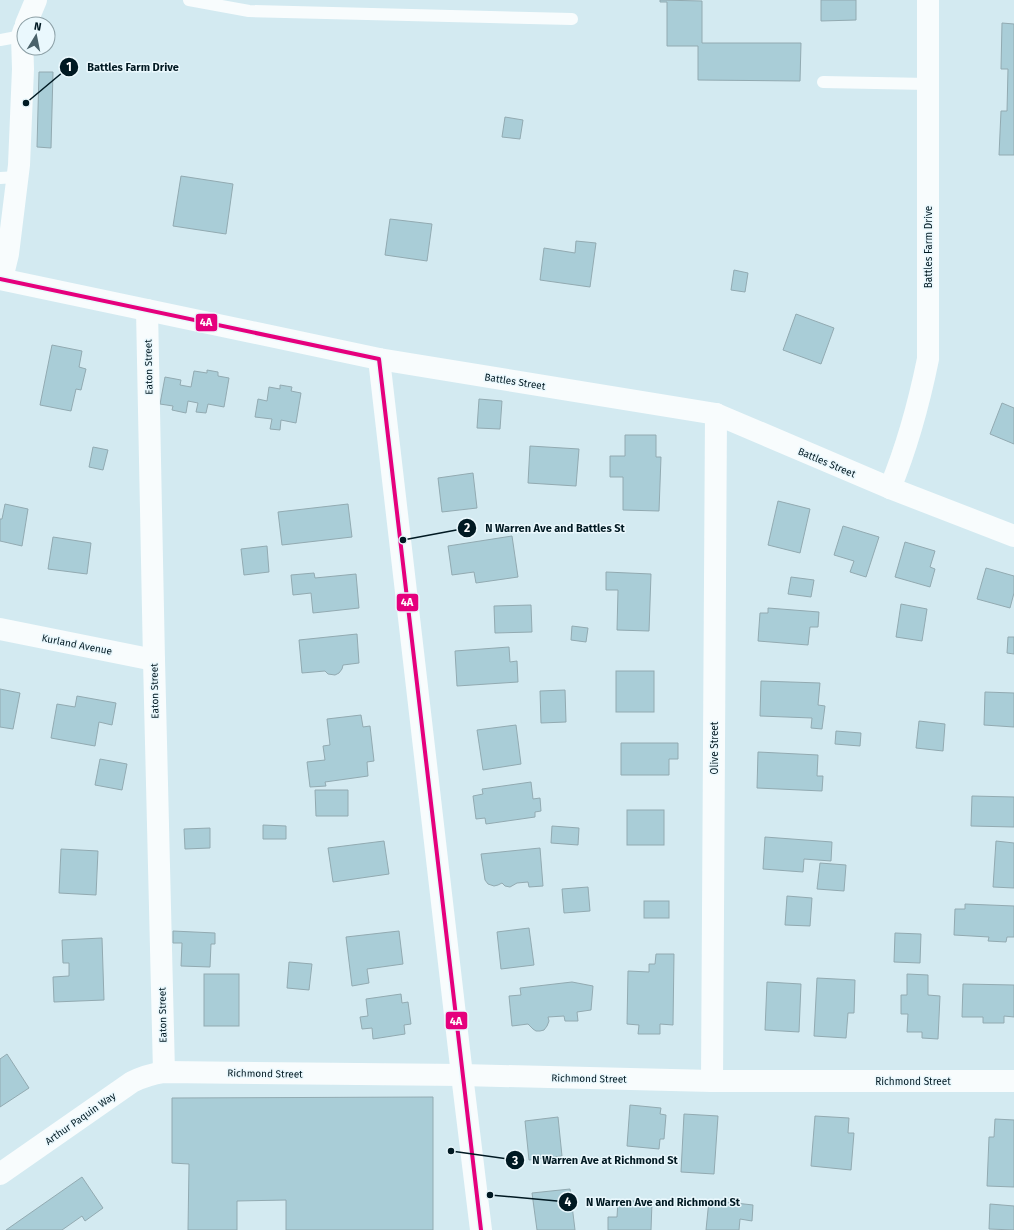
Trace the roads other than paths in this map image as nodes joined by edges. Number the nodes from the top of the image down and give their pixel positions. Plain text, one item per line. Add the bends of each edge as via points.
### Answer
1 (36, 0) edge
2 (189, 0) edge
3 (928, 0) edge
4 (30, 16) edge
5 (572, 19) dead end
6 (16, 33) edge
7 (0, 40) edge
8 (23, 56) edge
9 (823, 82) dead end
10 (928, 84) junction
11 (9, 177) edge
12 (1, 279) edge
13 (147, 310) junction
14 (379, 359) junction
15 (716, 414) junction
16 (890, 488) junction
17 (1014, 536) edge
18 (0, 629) edge
19 (154, 660) junction
20 (164, 1072) junction
21 (462, 1075) junction
22 (712, 1081) junction
23 (1014, 1081) edge
24 (0, 1174) edge
25 (481, 1230) edge

1 - 4 street
2 - 5 lane via 249,10
3 - 10 street, Battles Farm Drive
6 - 7 lane
8 - 11 street via 19,164
9 - 10 lane
10 - 16 street, Battles Farm Drive via 928,359 920,398
11 - 12 street via 8,254
12 - 13 street, Battles Street
13 - 14 street, Battles Street
13 - 19 street, Eaton Street
14 - 15 street, Battles Street
14 - 21 street
15 - 16 street, Battles Street
15 - 22 street, Olive Street
16 - 17 street, Battles Street
18 - 19 street, Kurland Avenue
19 - 20 street, Eaton Street
20 - 21 street, Richmond Street
20 - 24 street, Arthur Paquin Way via 141,1077 132,1082
21 - 22 street, Richmond Street
21 - 25 street
22 - 23 street, Richmond Street

